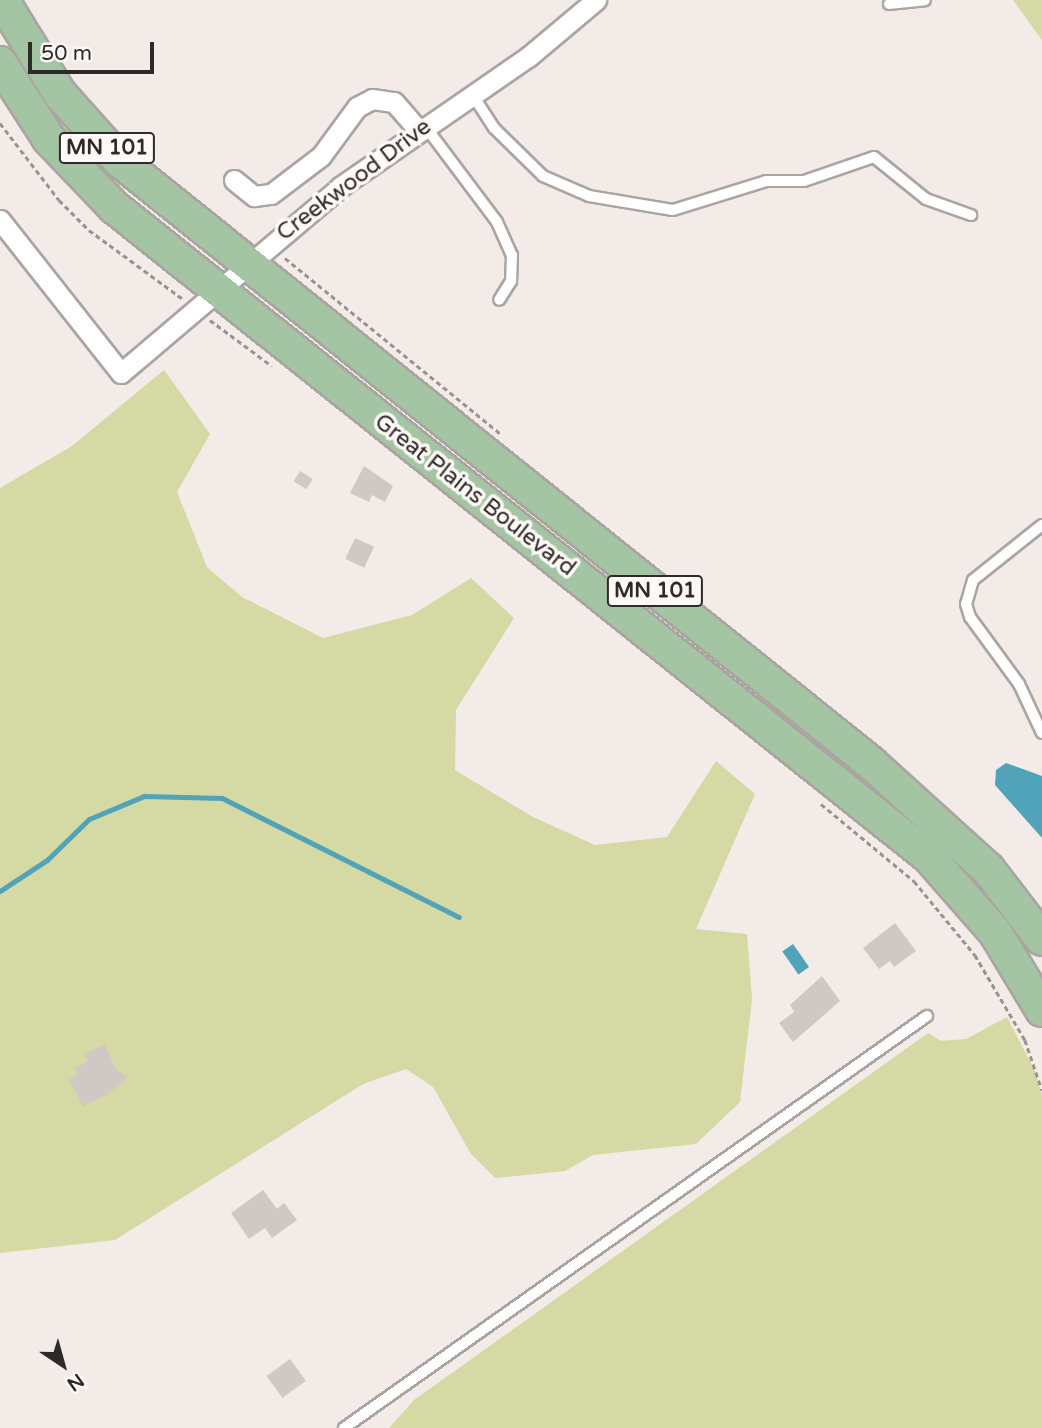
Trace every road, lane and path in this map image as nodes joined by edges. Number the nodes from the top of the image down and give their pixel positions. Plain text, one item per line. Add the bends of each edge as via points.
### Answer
1 (2, 0) edge
2 (596, 0) edge
3 (925, 0) edge
4 (889, 4) dead end
5 (0, 63) edge
6 (472, 94) junction
7 (0, 123) edge
8 (421, 128) junction
9 (234, 180) dead end
10 (971, 215) dead end
11 (0, 220) edge
12 (247, 264) junction
13 (499, 300) dead end
14 (209, 301) junction
15 (277, 370) dead end
16 (1042, 525) edge
17 (1042, 733) edge
18 (815, 798) dead end
19 (1042, 939) edge
20 (1039, 994) edge
21 (927, 1016) dead end
22 (1042, 1090) edge
23 (344, 1428) edge

1 - 12 main road, Great Plains Boulevard / MN 101 via 42,68 87,127 156,192
2 - 6 street, Creekwood Drive via 528,57
3 - 4 lane
5 - 14 main road, Great Plains Boulevard / MN 101 via 40,126 84,177
6 - 8 street, Creekwood Drive
6 - 10 lane via 494,128 523,158 544,176 589,196 673,210 766,181 804,181 874,157 926,199
7 - 14 path via 59,200 89,230
8 - 9 street via 394,102 372,99 357,107 321,156 271,194 251,194
8 - 12 street, Creekwood Drive
8 - 13 lane via 498,222 512,255 511,281
11 - 14 street, Creekwood Drive via 121,373
12 - 14 street, Creekwood Drive
12 - 19 main road, Great Plains Boulevard / MN 101 via 930,813 988,869
14 - 15 path
14 - 20 main road, Great Plains Boulevard / MN 101 via 911,841 977,909
16 - 17 lane via 973,580 966,604 970,618 1019,684
18 - 22 path via 914,881 975,955 1025,1040
21 - 23 lane

